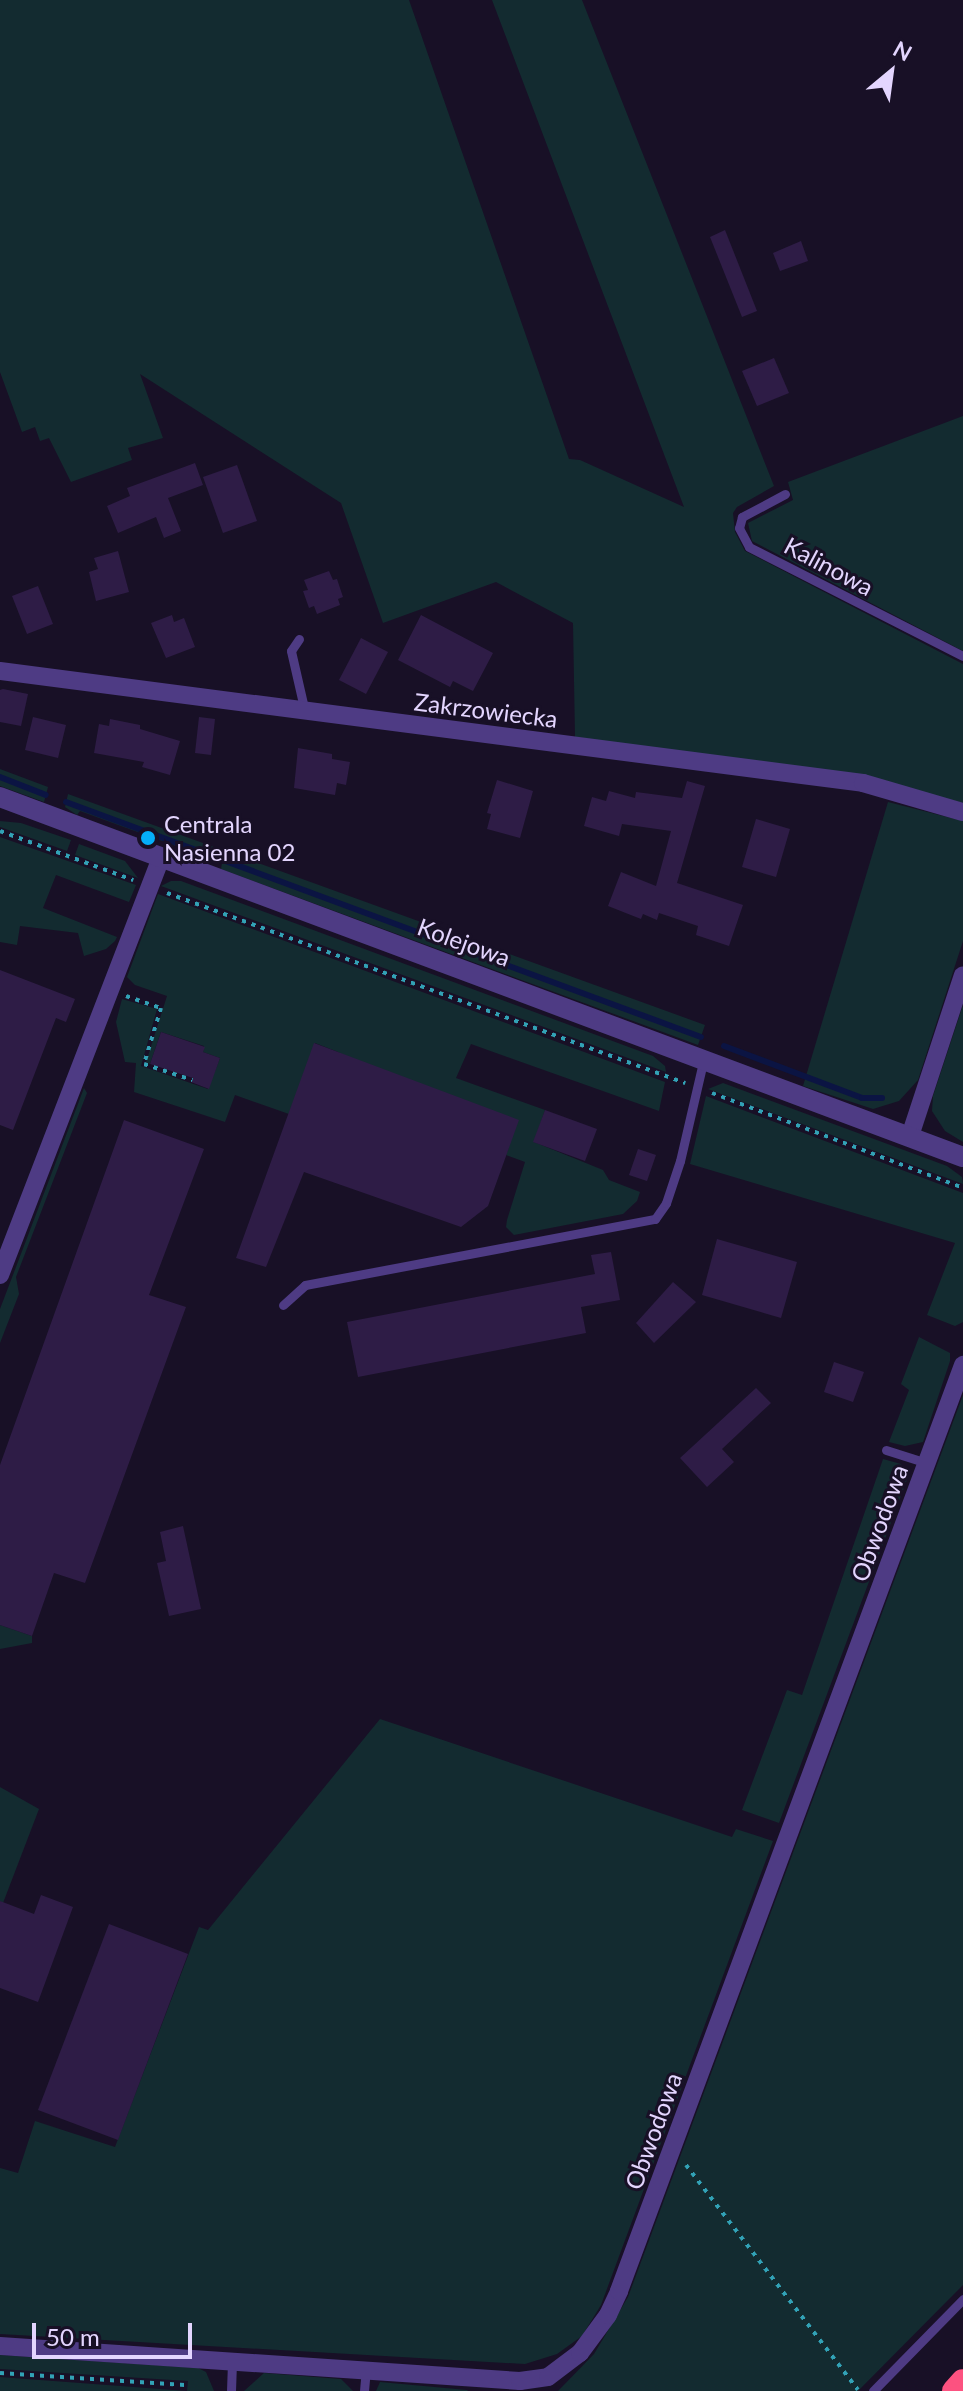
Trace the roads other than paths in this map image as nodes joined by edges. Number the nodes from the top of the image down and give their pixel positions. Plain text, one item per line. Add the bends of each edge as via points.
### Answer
1 (785, 494) dead end
2 (299, 639) dead end
3 (963, 656) edge
4 (0, 671) edge
5 (305, 712) junction
6 (0, 797) edge
7 (963, 812) edge
8 (161, 857) junction
9 (963, 975) edge
10 (704, 1058) junction
11 (910, 1136) junction
12 (963, 1157) edge
13 (0, 1275) edge
14 (283, 1305) dead end
15 (963, 1365) edge
16 (886, 1450) dead end
17 (927, 1463) junction
18 (963, 2299) edge
19 (0, 2346) edge
20 (232, 2361) junction
21 (366, 2370) junction
22 (963, 2381) edge
23 (547, 2384) edge
24 (483, 2385) edge
25 (231, 2391) edge
26 (364, 2391) edge
27 (873, 2391) edge
28 (954, 2391) edge

1 - 3 lane, Kalinowa via 742,517 739,528 749,547
2 - 5 lane via 291,651
4 - 5 street, Zakrzowiecka
5 - 7 street, Zakrzowiecka via 863,783
6 - 8 street, Kolejowa
8 - 10 street, Kolejowa
8 - 13 street
9 - 11 street
10 - 11 street, Kolejowa
10 - 14 lane via 680,1161 655,1219 305,1285
11 - 12 street, Kolejowa
15 - 17 street, Obwodowa
16 - 17 lane
17 - 23 street, Obwodowa via 608,2315 580,2353
18 - 27 lane
19 - 20 street, Obwodowa
20 - 21 street, Obwodowa
20 - 25 lane
21 - 24 street, Obwodowa
21 - 26 lane
22 - 28 highway
23 - 24 street, Obwodowa

